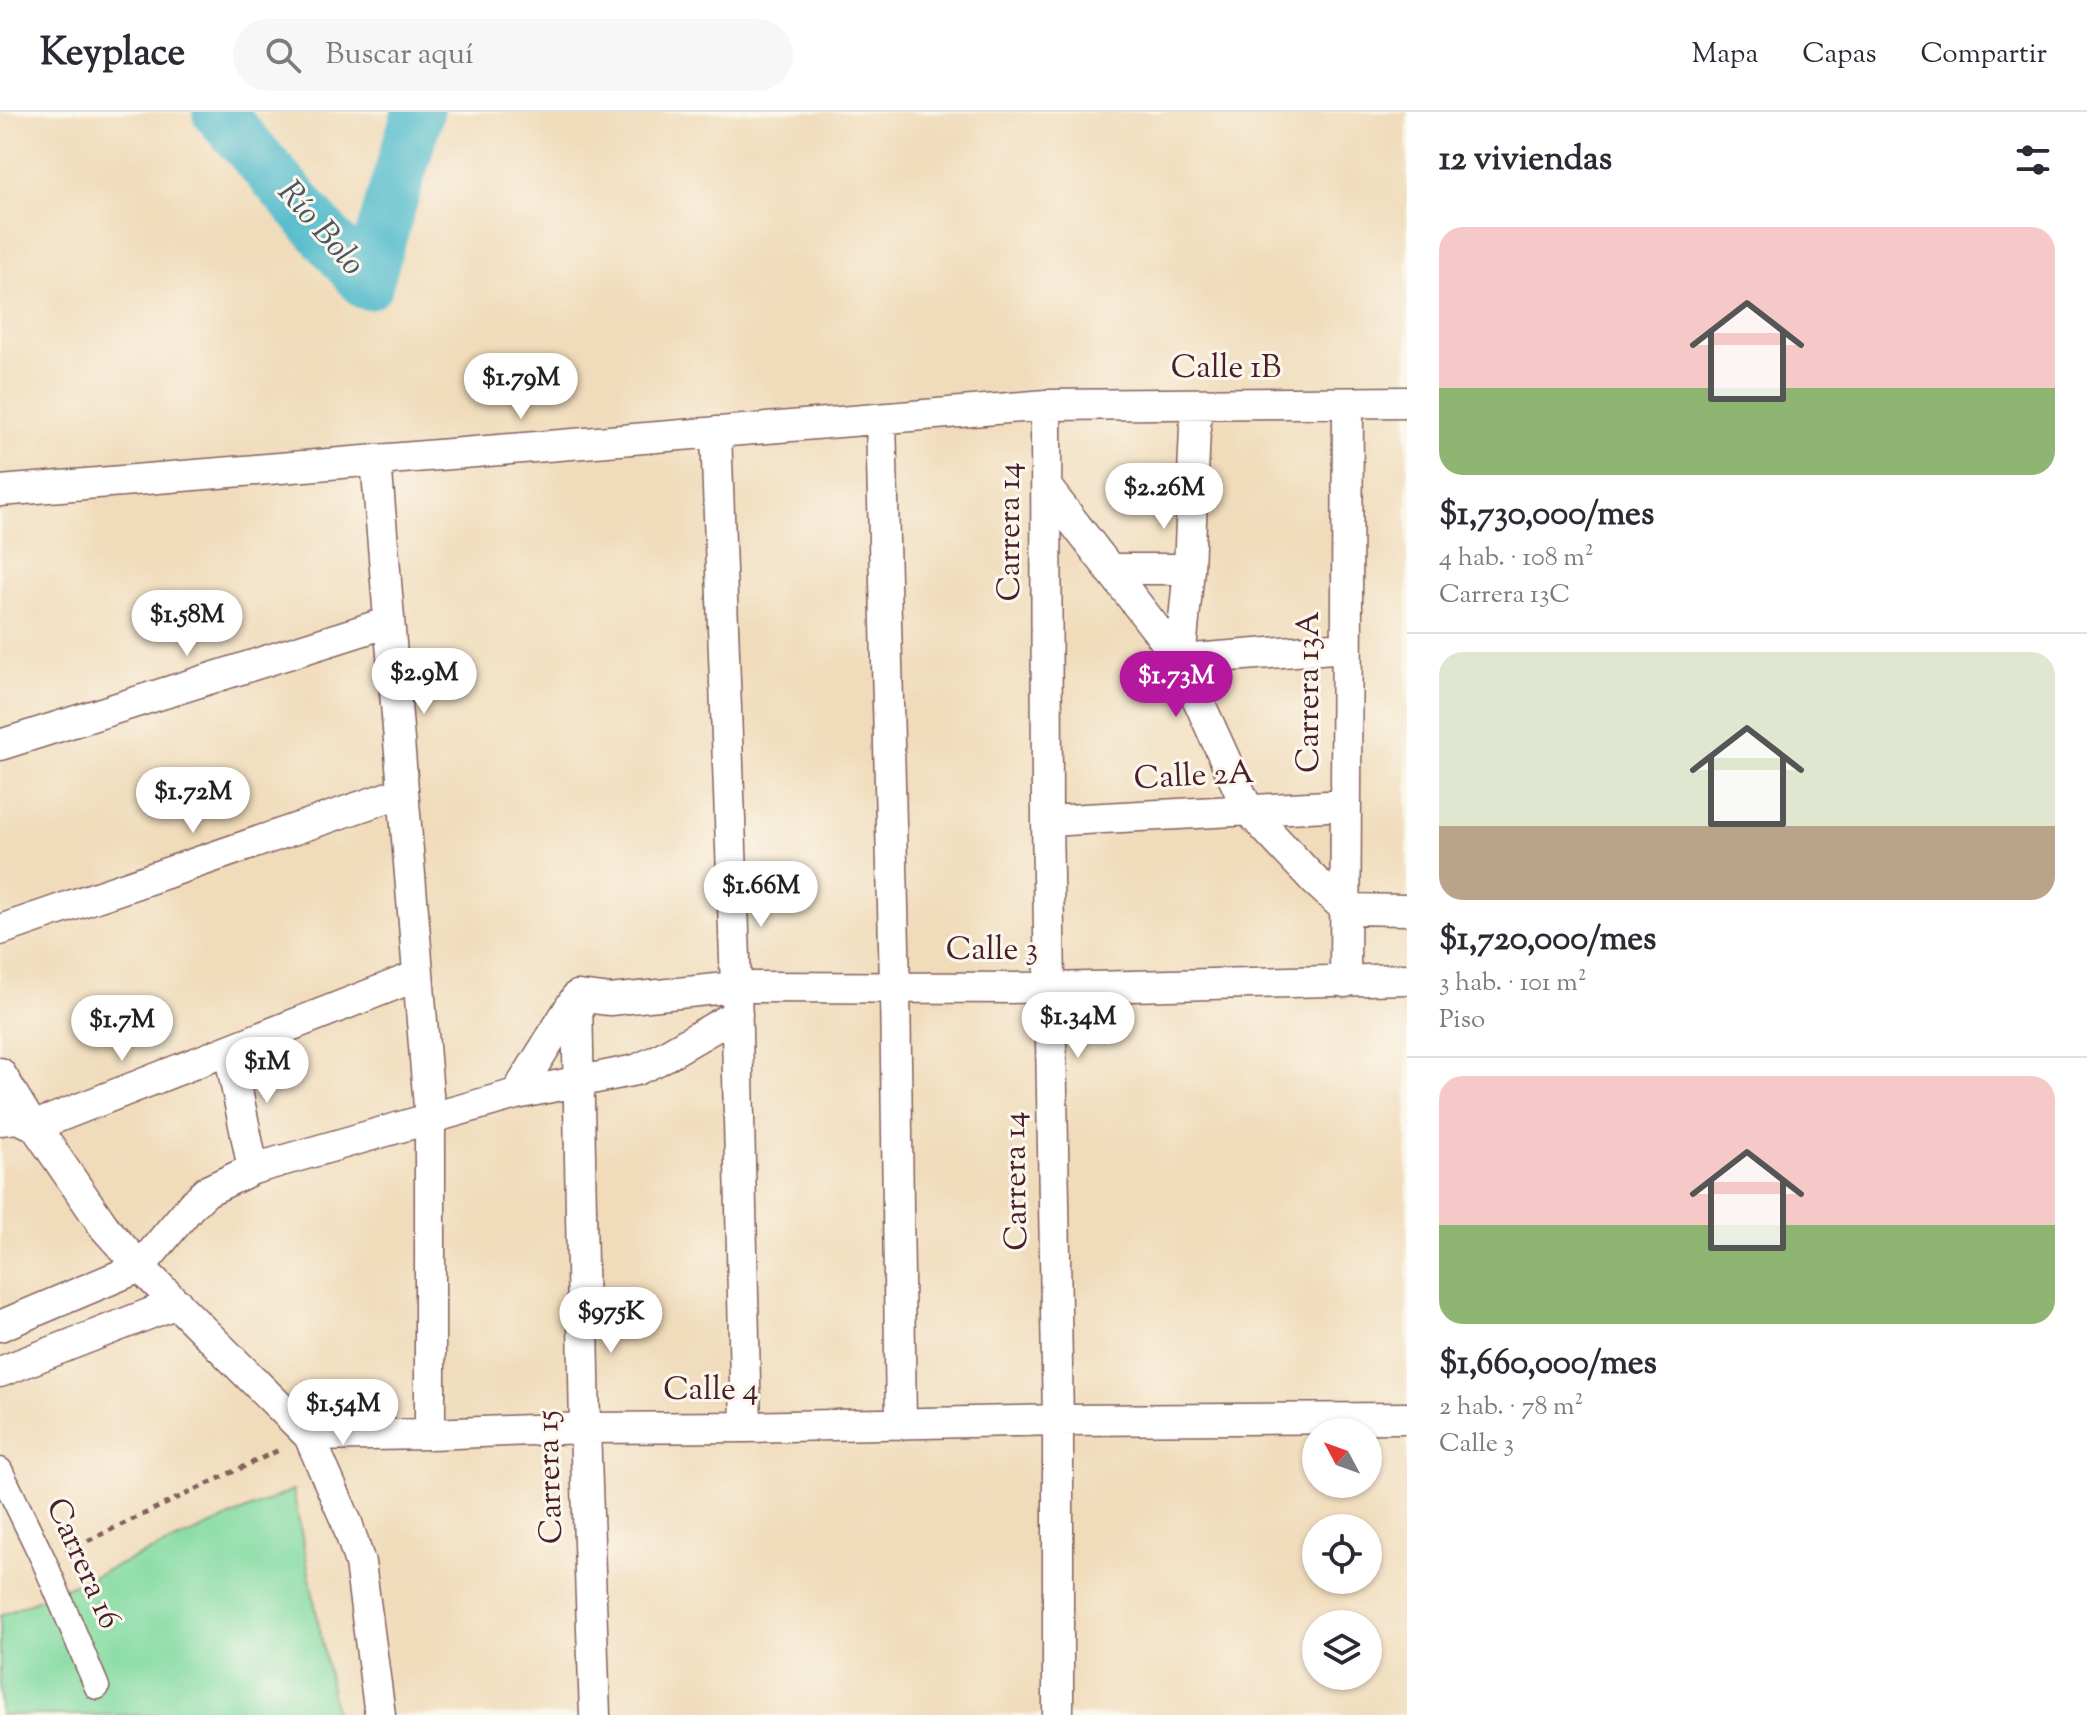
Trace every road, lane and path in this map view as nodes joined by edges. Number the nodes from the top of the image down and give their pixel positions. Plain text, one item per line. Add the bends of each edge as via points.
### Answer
1 (1407, 402) edge
2 (1348, 404) junction
3 (1046, 405) junction
4 (1196, 405) junction
5 (881, 419) junction
6 (716, 432) junction
7 (376, 460) junction
8 (1048, 489) junction
9 (0, 491) edge
10 (1109, 569) junction
11 (1189, 569) junction
12 (389, 622) junction
13 (1346, 647) junction
14 (1180, 660) junction
15 (0, 745) edge
16 (403, 792) junction
17 (1346, 805) junction
18 (1248, 810) junction
19 (1047, 821) junction
20 (1346, 909) junction
21 (1407, 910) edge
22 (0, 930) edge
23 (417, 976) junction
24 (1407, 979) edge
25 (1345, 982) junction
26 (895, 987) junction
27 (1050, 988) junction
28 (577, 996) junction
29 (736, 1001) junction
30 (229, 1051) junction
31 (0, 1073) edge
32 (578, 1081) junction
33 (516, 1094) junction
34 (430, 1119) junction
35 (21, 1121) edge
36 (253, 1169) junction
37 (140, 1267) junction
38 (177, 1303) junction
39 (0, 1326) edge
40 (0, 1372) edge
41 (1407, 1418) edge
42 (1058, 1420) junction
43 (901, 1424) junction
44 (746, 1427) junction
45 (585, 1428) junction
46 (430, 1434) junction
47 (309, 1436) junction
48 (0, 1470) edge
49 (44, 1561) junction
50 (97, 1687) dead end
51 (380, 1715) edge
52 (595, 1715) edge
53 (1058, 1715) edge

1 - 2 street, Calle 1B
2 - 4 street, Calle 1B
2 - 13 street, Carrera 13A
3 - 4 street, Calle 1B
3 - 5 street, Calle 1B
3 - 8 street, Carrera 14
4 - 11 street
5 - 6 street, Calle 1B
5 - 26 street
6 - 7 street, Calle 1B
6 - 29 street
7 - 9 street, Calle 1B
7 - 12 street
8 - 10 street
8 - 19 street, Carrera 14
10 - 11 street
10 - 14 street
11 - 14 street
12 - 15 street
12 - 16 street
13 - 14 street
13 - 17 street, Carrera 13A
14 - 18 street
16 - 22 street
16 - 23 street
17 - 18 street, Calle 2A
17 - 20 street, Carrera 13A
18 - 19 street, Calle 2A
18 - 20 street
19 - 27 street, Carrera 14
20 - 21 street
20 - 25 street, Carrera 13A
23 - 30 street
23 - 34 street
24 - 25 street, Calle 3
25 - 27 street, Calle 3
26 - 27 street, Calle 3
26 - 29 street, Calle 3
26 - 43 street
27 - 42 street, Carrera 14
28 - 29 street, Calle 3
28 - 32 street, Carrera 15
28 - 33 street
29 - 32 street via 658,1060 636,1070
29 - 44 street
30 - 35 street
30 - 36 street
31 - 35 street
32 - 33 street
32 - 45 street, Carrera 15
33 - 34 street
34 - 36 street
34 - 46 street
35 - 37 street
36 - 37 street via 207,1191
37 - 38 street
37 - 39 street
38 - 40 street
38 - 47 street
41 - 42 street, Calle 4
42 - 43 street, Calle 4
42 - 53 street, Carrera 14
43 - 44 street, Calle 4
44 - 45 street, Calle 4
45 - 46 street, Calle 4
45 - 52 street, Carrera 15
46 - 47 street, Calle 4
47 - 49 path
47 - 51 street via 360,1563
48 - 49 street, Carrera 16
49 - 50 street, Carrera 16

